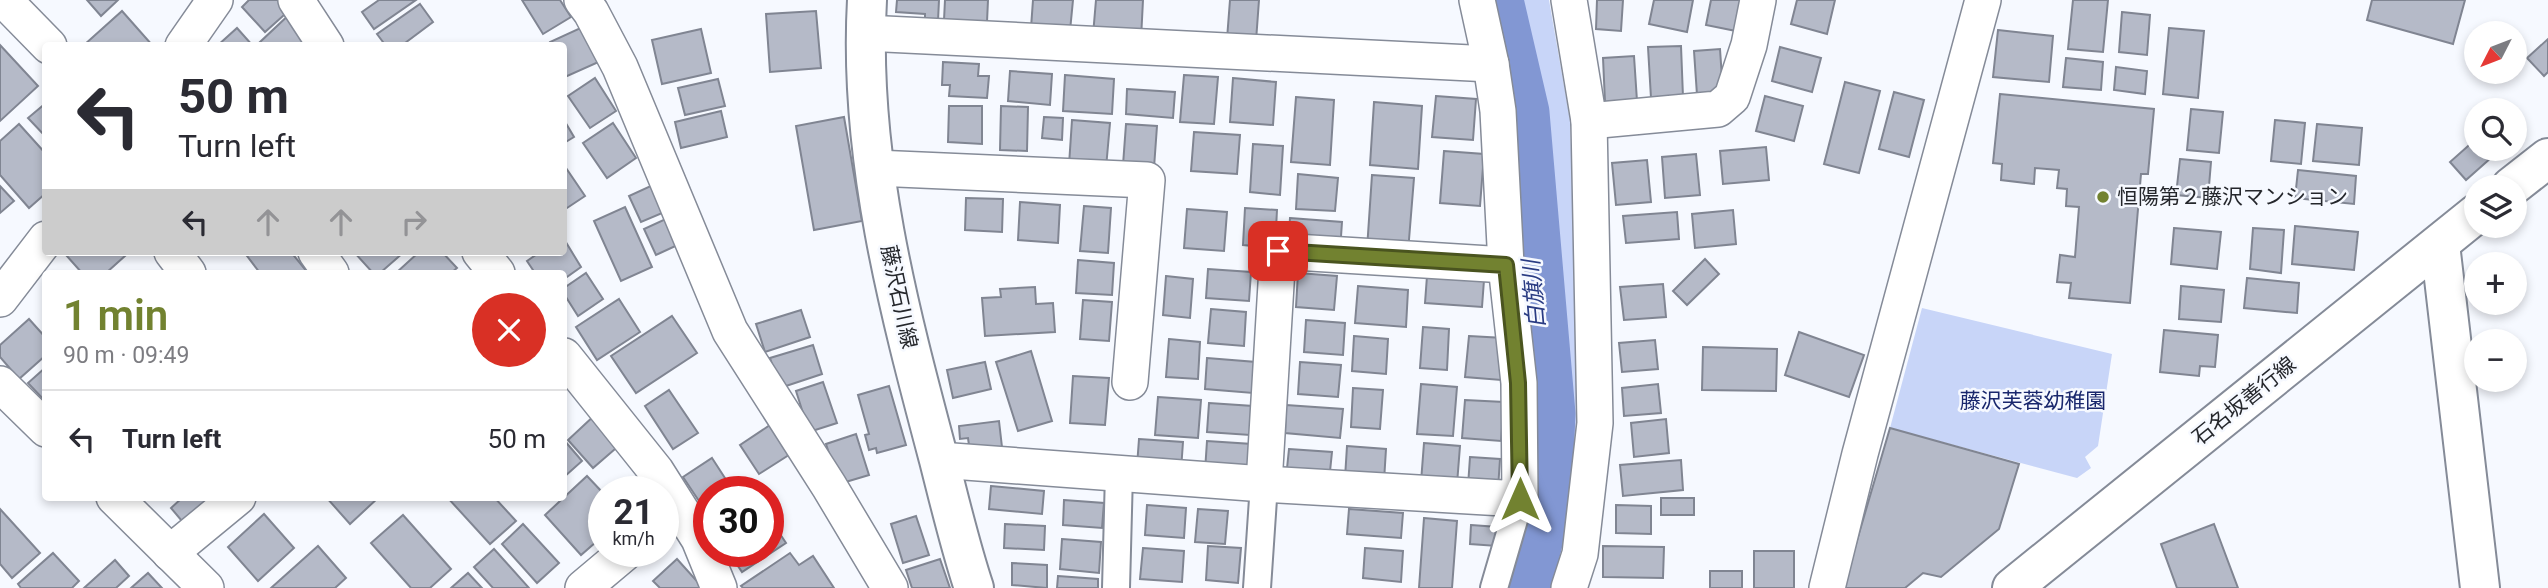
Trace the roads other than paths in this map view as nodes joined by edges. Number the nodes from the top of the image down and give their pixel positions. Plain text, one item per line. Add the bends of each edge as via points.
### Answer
1 (4, 0) edge
2 (215, 0) edge
3 (296, 0) edge
4 (582, 0) edge
5 (1477, 0) edge
6 (1569, 0) edge
7 (1758, 0) edge
8 (1983, 0) edge
9 (866, 17) edge
10 (45, 42) edge
11 (186, 42) edge
12 (323, 42) edge
13 (1491, 64) junction
14 (1589, 121) junction
15 (2548, 158) edge
16 (875, 168) junction
17 (2526, 175) edge
18 (2464, 224) edge
19 (42, 244) edge
20 (2440, 244) junction
21 (175, 256) edge
22 (483, 256) edge
23 (1506, 265) junction
24 (186, 270) edge
25 (495, 270) edge
26 (0, 299) edge
27 (567, 360) edge
28 (1130, 382) dead end
29 (0, 384) edge
30 (42, 425) edge
31 (939, 460) junction
32 (1119, 473) junction
33 (658, 476) edge
34 (1264, 484) junction
35 (1520, 499) junction
36 (118, 501) edge
37 (233, 501) edge
38 (679, 522) edge
39 (170, 552) junction
40 (608, 567) edge
41 (206, 588) edge
42 (583, 588) edge
43 (719, 588) edge
44 (890, 588) edge
45 (974, 588) edge
46 (1116, 588) edge
47 (1257, 588) edge
48 (1494, 588) edge
49 (1569, 588) edge
50 (1827, 588) edge
51 (2012, 588) edge
52 (2480, 588) edge

1 - 10 street
2 - 11 street
3 - 12 street
4 - 44 street via 620,67 730,331
5 - 13 street
6 - 14 street
7 - 14 street via 1732,97 1718,109
8 - 50 street
9 - 13 street
9 - 16 street, 藤沢石川線 via 867,117
13 - 23 street
14 - 49 street via 1595,423 1588,505
15 - 17 street
16 - 28 street via 1147,180
16 - 31 street, 藤沢石川線 via 887,251
18 - 20 street, 石名坂善行線
19 - 26 street
20 - 51 street, 石名坂善行線
20 - 52 street
21 - 24 street
22 - 25 street
23 - 34 street via 1278,251
23 - 35 street via 1518,383
27 - 33 street
29 - 30 street
31 - 32 street
31 - 45 street, 藤沢石川線
32 - 34 street
32 - 46 street
34 - 35 street
34 - 47 street
35 - 48 street
36 - 39 street
37 - 39 street
38 - 43 street via 698,539
39 - 41 street
40 - 42 street

